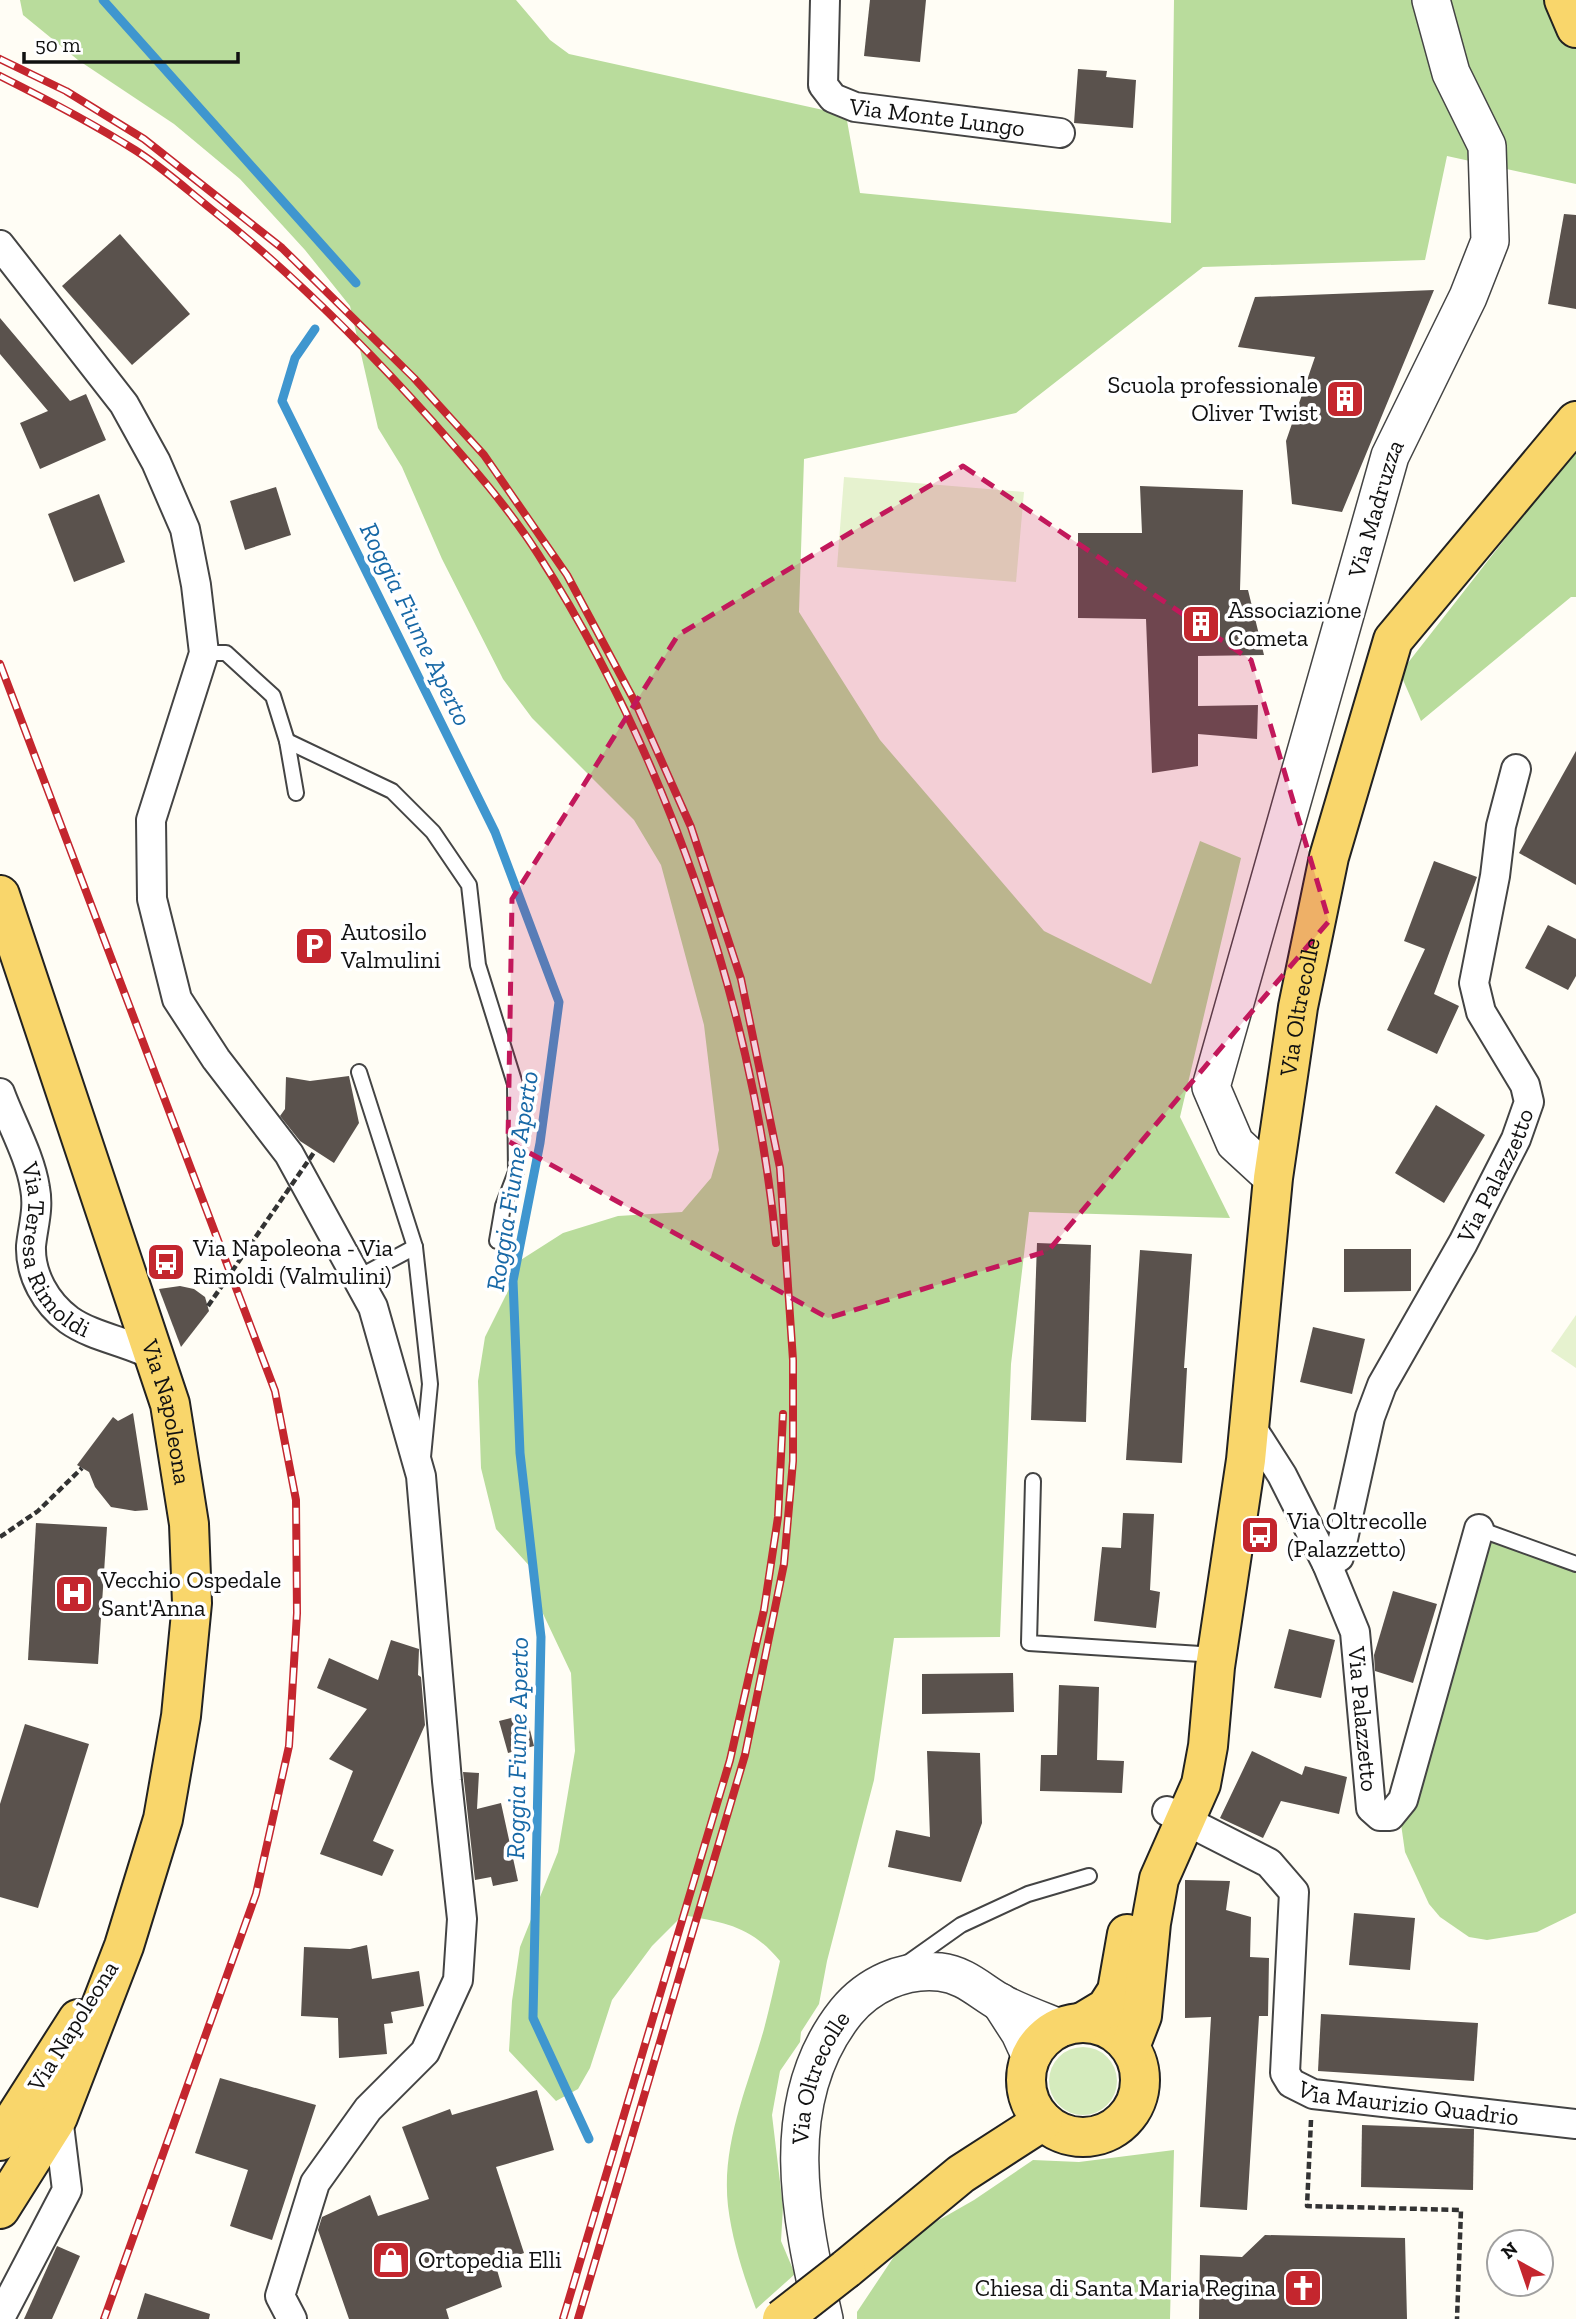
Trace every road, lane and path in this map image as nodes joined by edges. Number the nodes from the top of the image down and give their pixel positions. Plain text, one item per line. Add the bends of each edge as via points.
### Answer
1 (825, 0) edge
2 (1431, 0) edge
3 (1564, 0) edge
4 (1576, 28) edge
5 (1060, 133) dead end
6 (0, 245) edge
7 (1576, 421) edge
8 (204, 653) junction
9 (287, 741) junction
10 (1516, 769) dead end
11 (296, 793) dead end
12 (0, 895) edge
13 (359, 1072) dead end
14 (0, 1093) edge
15 (315, 1151) dead end
16 (1273, 1178) junction
17 (497, 1241) dead end
18 (415, 1247) junction
19 (357, 1278) junction
20 (208, 1306) dead end
21 (157, 1357) junction
22 (1250, 1425) junction
23 (82, 1468) dead end
24 (421, 1476) junction
25 (1033, 1480) dead end
26 (1479, 1529) joint
27 (0, 1537) edge
28 (1327, 1564) junction
29 (1576, 1564) edge
30 (1216, 1661) junction
31 (1177, 1816) junction
32 (1089, 1876) dead end
33 (124, 1947) junction
34 (880, 1984) junction
35 (1000, 2002) junction
36 (1070, 2025) junction
37 (1130, 2047) junction
38 (1034, 2090) junction
39 (1312, 2094) junction
40 (58, 2117) junction
41 (1576, 2124) edge
42 (0, 2141) edge
43 (0, 2209) edge
44 (0, 2318) edge
45 (292, 2319) edge
46 (782, 2319) edge
47 (824, 2319) edge
48 (1457, 2319) edge

1 - 5 street, Via Monte Lungo via 823,85 833,98 855,107
2 - 16 street, Via Madruzza via 1451,73 1487,146 1490,241 1468,297 1390,456 1211,1087 1235,1143
3 - 4 main road
6 - 8 street via 124,404 156,462 185,529
7 - 16 main road, Via Oltrecolle via 1394,640 1329,857 1297,1007
8 - 9 lane via 226,653 273,696
8 - 19 street via 151,820 155,911 177,999 216,1059 289,1154
9 - 11 lane
9 - 17 lane via 392,790 433,832 469,885 478,965 515,1084 516,1172 503,1206
10 - 28 street, Via Palazzetto via 1501,826 1474,983 1481,1012 1525,1085 1529,1102 1516,1139 1462,1243 1382,1385 1370,1417 1339,1557
12 - 21 main road, Via Napoleona
13 - 18 lane
14 - 21 street, Via Teresa Rimoldi via 35,1187 37,1220 31,1247 41,1289 70,1321
15 - 20 path, bridge
16 - 22 main road, Via Oltrecolle
18 - 19 lane
18 - 24 lane via 430,1384
19 - 24 street via 373,1307
21 - 33 main road, Via Napoleona via 170,1404 189,1524 192,1603 181,1716 163,1819
22 - 28 street, Via Palazzetto via 1282,1475
22 - 30 main road, Via Oltrecolle
23 - 27 path via 38,1511
24 - 45 street via 462,1919 458,1980 425,2052 368,2109 315,2183 280,2296
25 - 30 lane via 1029,1643
26 - 28 street, Via Palazzetto via 1403,1800 1390,1816 1380,1816 1371,1808 1355,1632
26 - 29 lane
30 - 31 main road, Via Oltrecolle via 1201,1784
31 - 36 main road, Via Oltrecolle via 1140,1871 1117,1991 1105,2008
31 - 37 main road, Via Oltrecolle via 1151,1923 1142,2016
31 - 39 street, Via Maurizio Quadrio via 1269,1863 1294,1892 1285,2073 1291,2083
32 - 34 lane via 1028,1894 961,1925
33 - 40 main road, Via Napoleona via 58,2074
33 - 42 main road, Via Napoleona
34 - 35 street, Via Oltrecolle via 906,1974 941,1972 972,1983
34 - 47 street, Via Oltrecolle via 856,2000 833,2030 815,2064 802,2109 805,2234
35 - 36 street, Via Oltrecolle
35 - 38 street, Via Oltrecolle via 1020,2033
36 - 37 main road via 1110,2030
36 - 38 main road via 1042,2040
37 - 38 main road via 1140,2069 1140,2091 1120,2124 1097,2136 1077,2138 1056,2131
38 - 46 main road, bridge via 961,2174
39 - 41 street, Via Maurizio Quadrio
39 - 48 path via 1307,2206 1461,2210
40 - 43 main road, Via Napoleona
40 - 44 street via 67,2190

